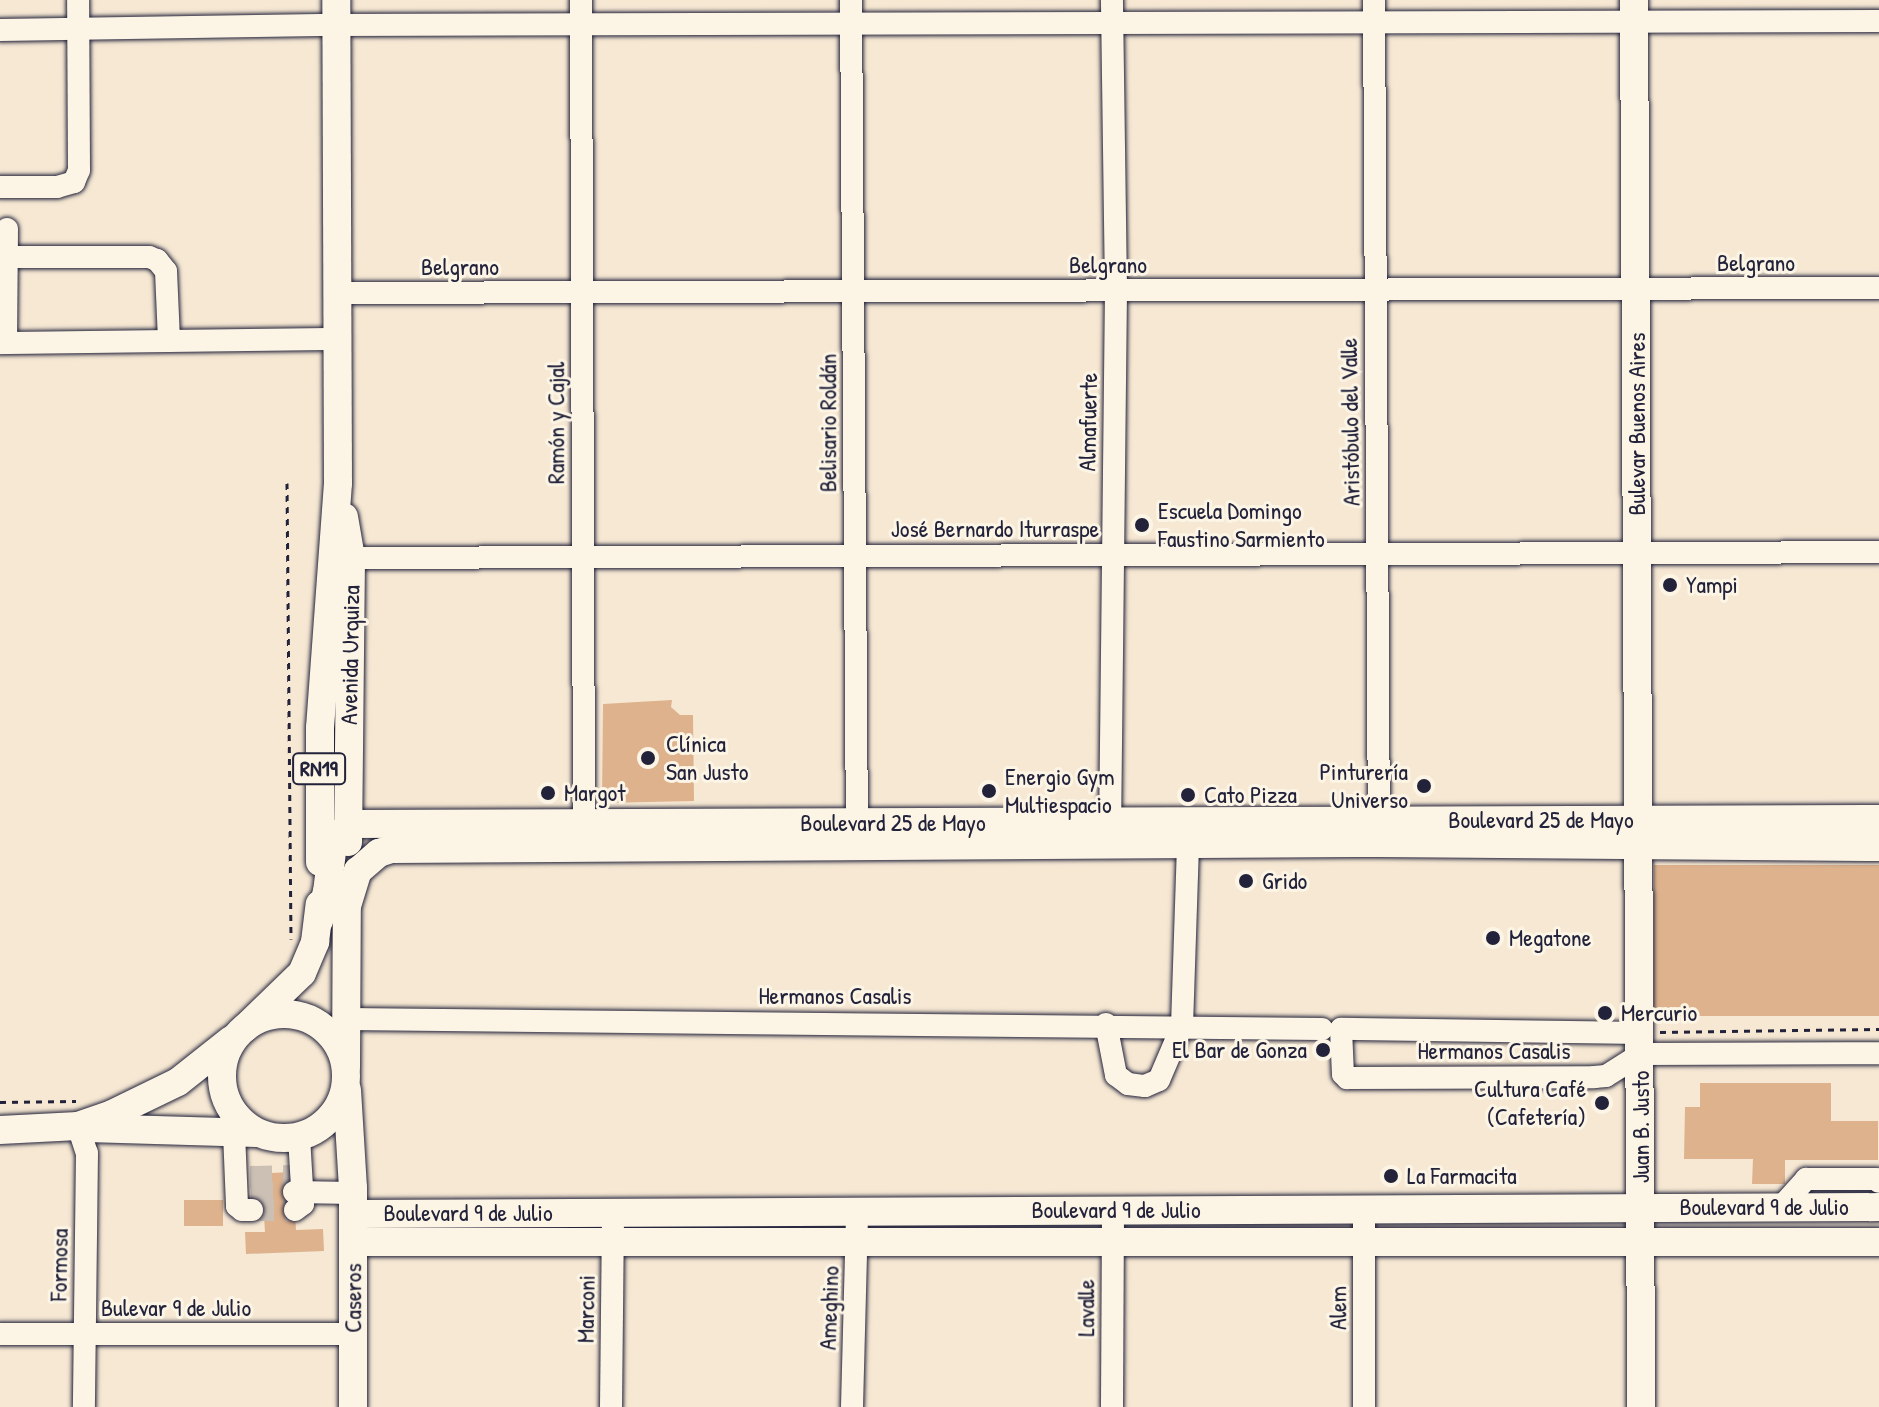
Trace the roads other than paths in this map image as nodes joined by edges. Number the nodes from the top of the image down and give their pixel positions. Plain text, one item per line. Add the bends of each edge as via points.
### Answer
1 (78, 0) edge
2 (581, 0) edge
3 (851, 0) edge
4 (1112, 0) edge
5 (1374, 0) edge
6 (1634, 11) edge
7 (336, 12) edge
8 (1879, 21) edge
9 (1112, 24) junction
10 (1374, 24) junction
11 (851, 25) junction
12 (581, 26) junction
13 (78, 29) junction
14 (0, 30) edge
15 (0, 187) edge
16 (7, 229) dead end
17 (6, 257) junction
18 (1879, 288) edge
19 (1636, 289) junction
20 (1375, 290) junction
21 (1116, 291) junction
22 (853, 292) junction
23 (336, 293) junction
24 (582, 293) junction
25 (337, 339) junction
26 (169, 341) junction
27 (3, 343) edge
28 (338, 483) junction
29 (1879, 552) edge
30 (1378, 553) junction
31 (1638, 553) junction
32 (1112, 554) junction
33 (855, 555) junction
34 (583, 556) junction
35 (351, 558) junction
36 (1640, 819) junction
37 (1879, 819) edge
38 (349, 824) junction
39 (1379, 832) junction
40 (1110, 833) junction
41 (1811, 833) junction
42 (857, 834) junction
43 (584, 835) junction
44 (1188, 846) junction
45 (1879, 847) edge
46 (1640, 848) junction
47 (347, 906) junction
48 (319, 921) junction
49 (347, 1019) junction
50 (1106, 1024) junction
51 (1182, 1026) junction
52 (1332, 1029) junction
53 (241, 1031) junction
54 (1641, 1043) junction
55 (1879, 1053) edge
56 (346, 1072) junction
57 (78, 1113) junction
58 (0, 1130) edge
59 (246, 1133) junction
60 (302, 1136) junction
61 (1879, 1182) edge
62 (245, 1190) dead end
63 (353, 1198) junction
64 (1641, 1206) junction
65 (1781, 1207) junction
66 (1879, 1207) edge
67 (1364, 1209) junction
68 (1113, 1210) junction
69 (857, 1211) junction
70 (613, 1213) junction
71 (353, 1242) junction
72 (856, 1242) junction
73 (1112, 1242) junction
74 (1363, 1242) junction
75 (1879, 1242) edge
76 (1641, 1244) junction
77 (613, 1245) junction
78 (0, 1334) edge
79 (353, 1334) junction
80 (84, 1335) junction
81 (84, 1407) edge
82 (353, 1407) edge
83 (611, 1407) edge
84 (852, 1407) edge
85 (1112, 1407) edge
86 (1364, 1407) edge
87 (1641, 1407) edge

1 - 13 street
2 - 12 street, Ramón y Cajal
3 - 11 street, Belisario Roldán
4 - 9 street, Almafuerte
5 - 10 street, Aristóbulo del Valle
6 - 8 street
6 - 10 street
6 - 19 main road, Bulevar Buenos Aires
7 - 12 street
7 - 13 street
7 - 23 main road, Avenida Urquiza / RN19
9 - 10 street
9 - 11 street
9 - 21 street, Almafuerte
10 - 20 street, Aristóbulo del Valle
11 - 12 street
11 - 22 street, Belisario Roldán
12 - 24 street, Ramón y Cajal
13 - 14 street
13 - 15 street via 79,170 74,182
16 - 17 street
17 - 26 street via 157,260 166,271
17 - 27 street
18 - 19 street, Belgrano
19 - 20 street, Belgrano
19 - 31 main road, Bulevar Buenos Aires
20 - 21 street, Belgrano
20 - 30 street, Aristóbulo del Valle
21 - 22 street, Belgrano
21 - 32 street, Almafuerte
22 - 24 street, Belgrano
22 - 33 street, Belisario Roldán
23 - 24 street, Belgrano
23 - 25 main road, Avenida Urquiza / RN19
24 - 34 street, Ramón y Cajal
25 - 26 street
25 - 28 main road, Avenida Urquiza / RN19
26 - 27 street
28 - 35 main road, Avenida Urquiza / RN19
28 - 48 main road, Avenida Urquiza / RN19 via 319,740
29 - 31 street, José Bernardo Iturraspe
30 - 31 street, José Bernardo Iturraspe
30 - 32 street, José Bernardo Iturraspe
30 - 39 street, Aristóbulo del Valle
31 - 36 main road, Bulevar Buenos Aires
32 - 33 street, José Bernardo Iturraspe
32 - 40 street, Almafuerte
33 - 34 street, José Bernardo Iturraspe
33 - 42 street, Belisario Roldán
34 - 35 street, José Bernardo Iturraspe
34 - 43 street, Ramón y Cajal
35 - 38 main road, Avenida Urquiza / RN19
36 - 39 main road, Boulevard 25 de Mayo
36 - 41 main road, Boulevard 25 de Mayo
36 - 46 main road, Bulevar Buenos Aires
37 - 41 main road, Boulevard 25 de Mayo
38 - 43 main road, Boulevard 25 de Mayo
38 - 47 main road, Avenida Urquiza / RN19
38 - 48 main road via 333,844
39 - 40 main road, Boulevard 25 de Mayo
39 - 44 main road, Boulevard 25 de Mayo
39 - 46 main road, Boulevard 25 de Mayo
40 - 42 main road, Boulevard 25 de Mayo
40 - 44 main road, Boulevard 25 de Mayo
41 - 45 main road, Boulevard 25 de Mayo
41 - 46 main road, Boulevard 25 de Mayo
42 - 43 main road, Boulevard 25 de Mayo
43 - 47 main road, Boulevard 25 de Mayo via 391,849 358,871
44 - 51 street
46 - 54 main road, Juan B. Justo
47 - 49 main road, Avenida Urquiza / RN19
48 - 53 main road, Avenida Urquiza / RN19 via 302,973
49 - 50 street, Hermanos Casalis
49 - 56 main road, Avenida Urquiza / RN19
50 - 51 street, Hermanos Casalis
50 - 51 street via 1116,1075 1128,1084 1145,1086 1159,1080
51 - 52 street, Hermanos Casalis
52 - 54 street, Hermanos Casalis
52 - 54 street, Hermanos Casalis via 1347,1078 1606,1076
53 - 56 main road, RN19 via 272,1015 302,1016 335,1039
53 - 57 main road, RN19 via 158,1093
53 - 59 main road, RN19 via 224,1060 223,1089
54 - 55 street
54 - 64 main road, Juan B. Justo
56 - 60 main road, RN19 via 335,1113
56 - 63 main road, Caseros
57 - 58 main road, RN19
57 - 59 main road, RN19 via 102,1131
57 - 80 street, Formosa via 87,1153
59 - 60 main road, RN19
59 - 62 street
60 - 63 main road, Caseros via 332,1147 341,1157
60 - 63 street via 297,1189
61 - 65 street via 1806,1179
63 - 70 main road, Boulevard 9 de Julio
63 - 71 main road, Caseros
64 - 65 main road, Boulevard 9 de Julio
64 - 67 main road, Boulevard 9 de Julio
64 - 76 main road, Juan B. Justo
65 - 66 main road, Boulevard 9 de Julio
67 - 68 main road, Boulevard 9 de Julio
67 - 74 street, Alem
68 - 69 main road, Boulevard 9 de Julio
68 - 73 street, Lavalle
69 - 70 main road, Boulevard 9 de Julio
69 - 72 street, Ameghino
70 - 77 street, Marconi
71 - 77 main road, Boulevard 9 de Julio
71 - 79 main road, Caseros
72 - 73 main road, Boulevard 9 de Julio
72 - 77 main road, Boulevard 9 de Julio
72 - 84 street, Ameghino
73 - 74 main road, Boulevard 9 de Julio
73 - 85 street, Lavalle
74 - 76 main road, Boulevard 9 de Julio
74 - 86 street, Alem
75 - 76 main road, Boulevard 9 de Julio
76 - 87 main road, Juan B. Justo
77 - 83 street, Marconi
78 - 80 street, Bulevar 9 de Julio
79 - 80 street, Bulevar 9 de Julio
79 - 82 main road, Caseros
80 - 81 street, Formosa

